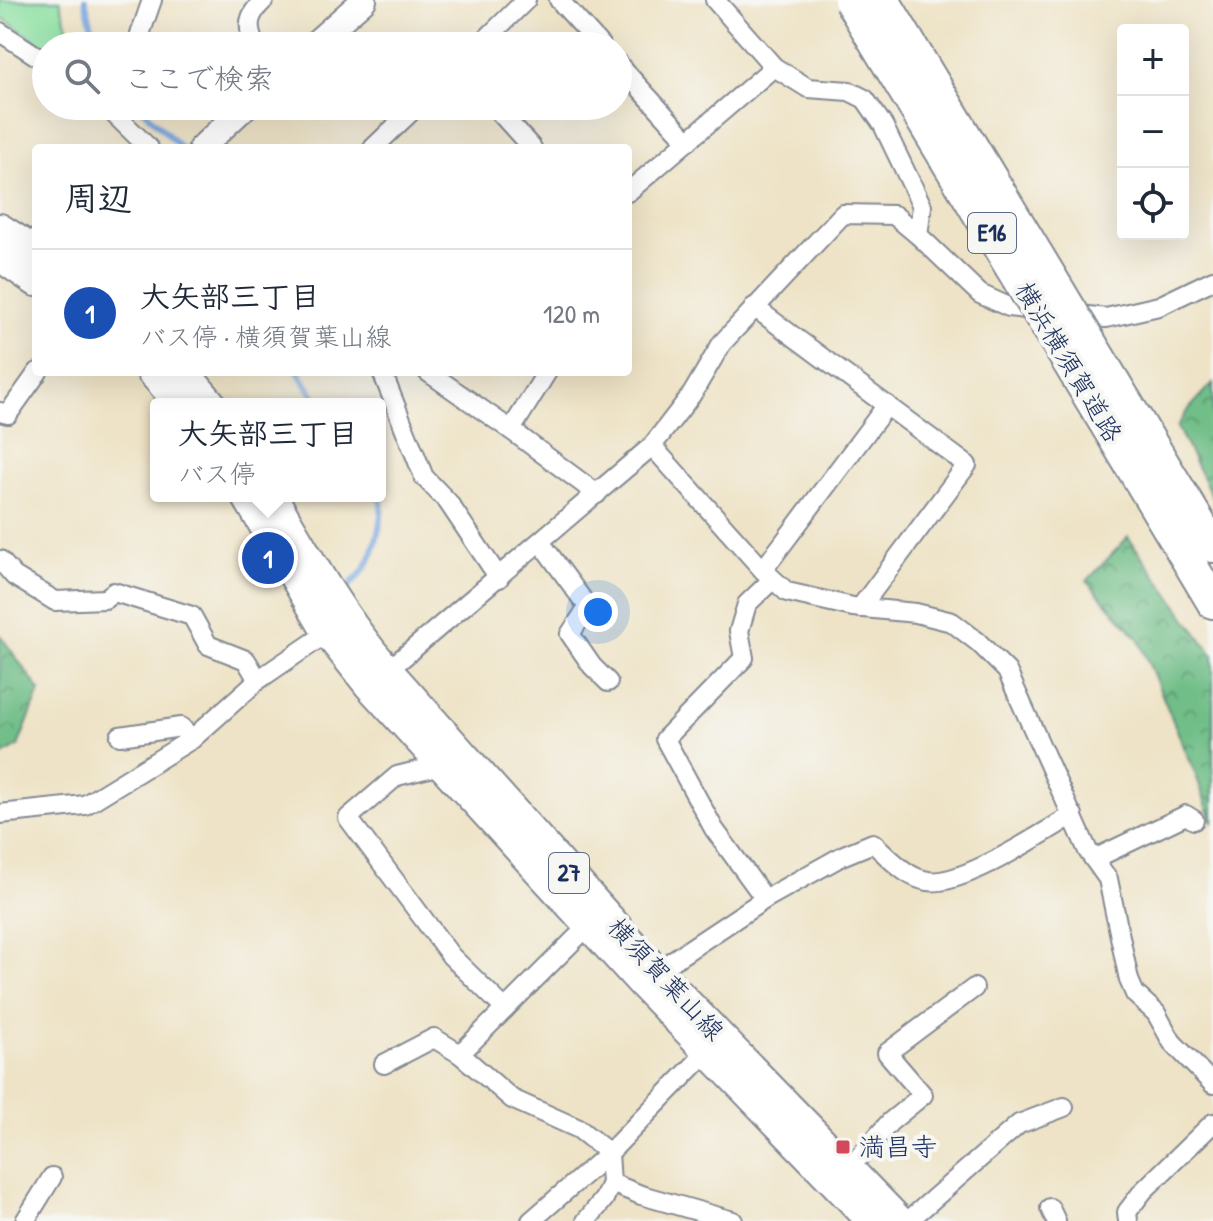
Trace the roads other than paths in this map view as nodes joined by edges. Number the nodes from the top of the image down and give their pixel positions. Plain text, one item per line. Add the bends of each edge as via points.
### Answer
1 (152, 0) edge
2 (264, 0) edge
3 (364, 0) edge
4 (526, 0) edge
5 (559, 0) edge
6 (715, 0) edge
7 (850, 0) edge
8 (883, 0) edge
9 (0, 32) edge
10 (142, 32) edge
11 (249, 32) edge
12 (328, 32) edge
13 (493, 32) edge
14 (588, 32) edge
15 (32, 53) edge
16 (774, 67) junction
17 (632, 79) edge
18 (120, 120) edge
19 (232, 120) edge
20 (403, 120) edge
21 (507, 120) edge
22 (688, 141) junction
23 (145, 144) edge
24 (208, 144) edge
25 (378, 144) edge
26 (528, 144) edge
27 (632, 189) edge
28 (0, 228) edge
29 (918, 235) junction
30 (32, 248) edge
31 (0, 257) edge
32 (32, 279) edge
33 (1213, 280) edge
34 (754, 307) junction
35 (35, 376) edge
36 (155, 376) edge
37 (188, 376) edge
38 (384, 376) edge
39 (434, 376) edge
40 (545, 376) edge
41 (175, 398) edge
42 (207, 398) edge
43 (887, 405) junction
44 (0, 412) edge
45 (511, 430) junction
46 (652, 446) junction
47 (1144, 460) junction
48 (597, 494) junction
49 (250, 502) edge
50 (276, 502) edge
51 (541, 543) junction
52 (1213, 546) edge
53 (0, 560) edge
54 (768, 575) junction
55 (499, 578) junction
56 (1213, 602) edge
57 (860, 608) junction
58 (327, 633) junction
59 (378, 678) junction
60 (258, 680) junction
61 (608, 682) dead end
62 (120, 736) dead end
63 (192, 739) junction
64 (441, 765) junction
65 (0, 814) edge
66 (1073, 815) junction
67 (1194, 820) dead end
68 (1094, 859) junction
69 (765, 899) junction
70 (589, 925) junction
71 (649, 977) junction
72 (974, 988) dead end
73 (505, 1009) junction
74 (706, 1053) junction
75 (460, 1054) junction
76 (384, 1064) dead end
77 (1213, 1084) edge
78 (1064, 1107) dead end
79 (1213, 1123) edge
80 (609, 1153) junction
81 (842, 1176) junction
82 (52, 1177) dead end
83 (611, 1183) junction
84 (25, 1221) edge
85 (531, 1221) edge
86 (586, 1221) edge
87 (733, 1221) edge
88 (871, 1221) edge
89 (900, 1221) edge
90 (908, 1221) edge
91 (1128, 1221) edge

1 - 10 street
2 - 11 street via 252,11
3 - 12 street
4 - 13 street
5 - 14 street
6 - 16 street
7 - 47 highway, 横浜横須賀道路 / E16, bridge
8 - 47 highway, 横浜横須賀道路 / E16, bridge
9 - 15 street
16 - 22 street
16 - 29 street via 808,88 849,91 865,99 922,206
17 - 22 street
18 - 23 street
19 - 24 street
20 - 25 street
21 - 26 street
22 - 27 street
28 - 30 main road
29 - 33 street via 980,294 1009,307 1106,318 1159,306
29 - 34 street via 894,215 843,214
31 - 32 main road
34 - 43 street
34 - 46 street via 722,343
35 - 44 street via 8,414
36 - 41 main road
37 - 42 main road
38 - 55 street via 424,477 448,502
39 - 45 street
40 - 45 street
43 - 54 street
43 - 57 street via 967,465
45 - 48 street
46 - 48 street
46 - 54 street
47 - 52 highway, 横浜横須賀道路 / E16
47 - 56 highway, 横浜横須賀道路 / E16
48 - 51 street
49 - 58 main road, 横須賀葉山線 / 27
50 - 59 main road, 横須賀葉山線 / 27 via 357,633
51 - 55 street
51 - 61 street via 588,607 570,634
53 - 60 street via 14,576 55,601 105,599 114,592 192,616 208,645 246,660
54 - 57 street via 787,592
54 - 69 street via 747,604 739,631 744,658 665,739 714,829
55 - 59 street
57 - 66 street via 952,622 978,642 1007,671
58 - 59 main road, 横須賀葉山線 / 27
58 - 60 street
59 - 64 main road, 横須賀葉山線 / 27
59 - 71 main road, 横須賀葉山線 / 27
60 - 63 street
62 - 63 street via 181,727
63 - 65 street via 85,805
64 - 70 main road, 横須賀葉山線 / 27
64 - 73 street via 397,776 348,818 451,956
66 - 68 street
66 - 69 street via 969,874 941,882 906,873 873,843
67 - 68 street via 1186,815
68 - 77 street via 1108,879 1135,994
69 - 71 street
70 - 71 main road, 横須賀葉山線 / 27
70 - 73 street
71 - 74 main road, 横須賀葉山線 / 27
71 - 81 main road, 横須賀葉山線 / 27
72 - 81 street via 887,1053 923,1095 890,1122
73 - 75 street
74 - 80 street
74 - 81 main road, 横須賀葉山線 / 27
75 - 76 street via 434,1038
75 - 80 street via 512,1099 579,1129
78 - 90 street via 1019,1124
79 - 91 street via 1143,1191 1127,1212
80 - 83 street
80 - 85 street
81 - 88 main road, 横須賀葉山線 / 27
81 - 89 main road, 横須賀葉山線 / 27
82 - 84 street
83 - 86 street
83 - 87 street

